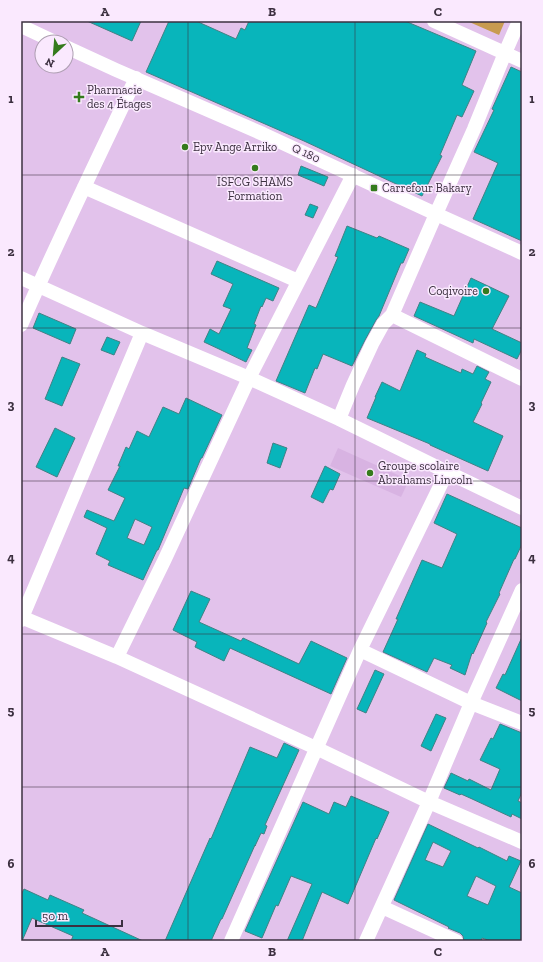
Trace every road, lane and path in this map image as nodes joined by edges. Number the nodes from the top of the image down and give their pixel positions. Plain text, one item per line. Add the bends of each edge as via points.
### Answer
1 (434, 21) edge
2 (519, 21) edge
3 (23, 31) edge
4 (34, 35) edge
5 (74, 51) edge
6 (505, 53) junction
7 (522, 61) edge
8 (136, 78) junction
9 (353, 175) junction
10 (84, 187) junction
11 (436, 214) junction
12 (522, 253) edge
13 (21, 278) edge
14 (298, 281) junction
15 (38, 286) junction
16 (392, 316) junction
17 (21, 325) edge
18 (142, 333) junction
19 (249, 378) junction
20 (522, 379) edge
21 (340, 419) junction
22 (447, 472) junction
23 (522, 508) edge
24 (521, 597) edge
25 (21, 618) edge
26 (360, 650) junction
27 (117, 657) junction
28 (472, 702) junction
29 (522, 723) edge
30 (316, 748) junction
31 (429, 802) junction
32 (522, 842) edge
33 (382, 907) junction
34 (231, 941) edge
35 (366, 941) edge
36 (456, 941) edge

1 - 6 street
2 - 6 street
3 - 4 street
5 - 8 street, Q 180
6 - 7 street
6 - 11 street
8 - 9 street, Q 180
8 - 10 street
9 - 11 street, Q 180
9 - 14 street
10 - 14 street
10 - 15 street
11 - 12 street, Q 180
11 - 16 street
13 - 15 street
14 - 19 street
15 - 17 street
15 - 18 street
16 - 20 street
16 - 21 street via 383,324 372,344
18 - 19 street
18 - 25 street
19 - 21 street
19 - 27 street
21 - 22 street
22 - 23 street
22 - 26 street
24 - 28 street
25 - 27 street
26 - 28 street
26 - 30 street
27 - 30 street
28 - 29 street
28 - 31 street
30 - 31 street
30 - 34 street
31 - 32 street
31 - 33 street
33 - 35 street
33 - 36 street

